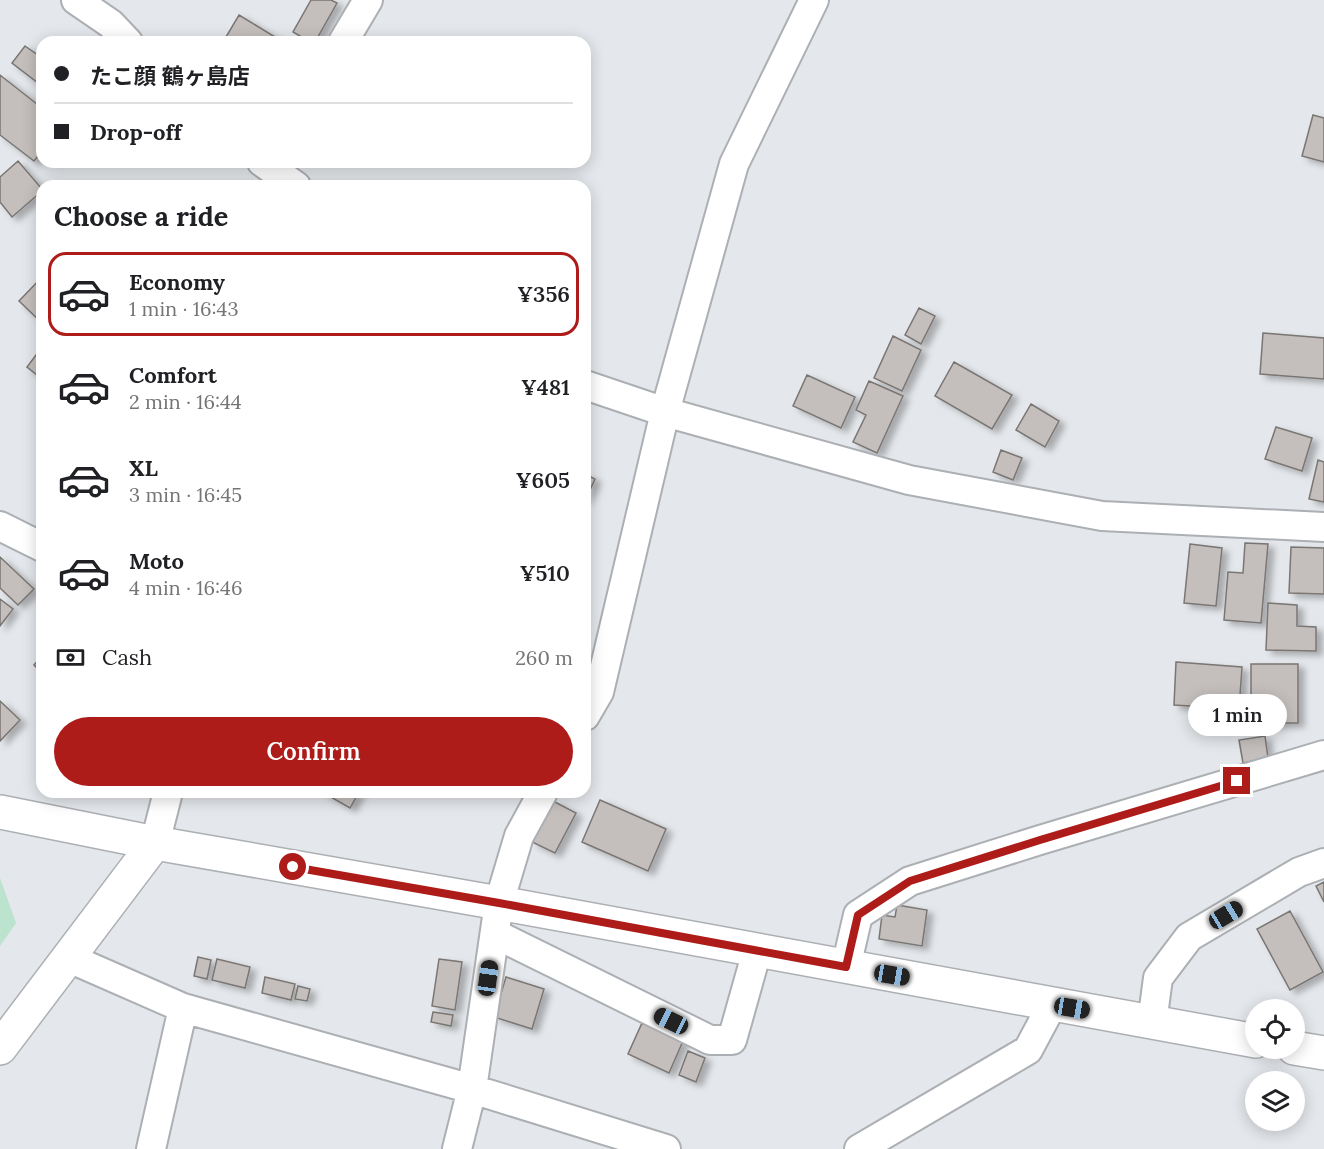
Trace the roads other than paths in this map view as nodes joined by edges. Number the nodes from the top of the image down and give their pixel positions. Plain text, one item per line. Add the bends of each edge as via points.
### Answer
1 (76, 0) edge
2 (368, 0) edge
3 (813, 0) edge
4 (123, 36) edge
5 (347, 36) edge
6 (266, 169) edge
7 (285, 180) edge
8 (591, 387) edge
9 (665, 412) junction
10 (0, 526) edge
11 (1324, 527) edge
12 (36, 544) edge
13 (591, 705) edge
14 (1324, 755) edge
15 (166, 798) edge
16 (540, 798) edge
17 (0, 812) edge
18 (155, 843) junction
19 (1324, 863) edge
20 (497, 919) junction
21 (757, 951) junction
22 (69, 957) junction
23 (846, 967) junction
24 (1052, 1005) junction
25 (183, 1008) junction
26 (1152, 1023) junction
27 (1245, 1039) edge
28 (0, 1048) edge
29 (1305, 1050) edge
30 (1324, 1053) edge
31 (472, 1089) junction
32 (151, 1149) edge
33 (457, 1149) edge
34 (666, 1149) edge
35 (859, 1149) edge

1 - 4 street
2 - 5 street
3 - 9 street via 734,164
6 - 7 street
8 - 9 street
9 - 11 street via 909,480 1102,516
9 - 13 street via 598,692
10 - 12 street
14 - 23 street via 910,881 858,915
15 - 18 street
16 - 20 street via 519,836
17 - 18 street
18 - 20 street
18 - 22 street
19 - 26 street via 1299,872 1190,936 1158,978
20 - 21 street
20 - 21 street via 710,1040 732,1040
20 - 31 street
21 - 23 street
22 - 25 street
22 - 28 street
23 - 24 street
24 - 26 street
24 - 35 street via 1028,1050
25 - 31 street
25 - 32 street
26 - 27 street
29 - 30 street
31 - 33 street
31 - 34 street

